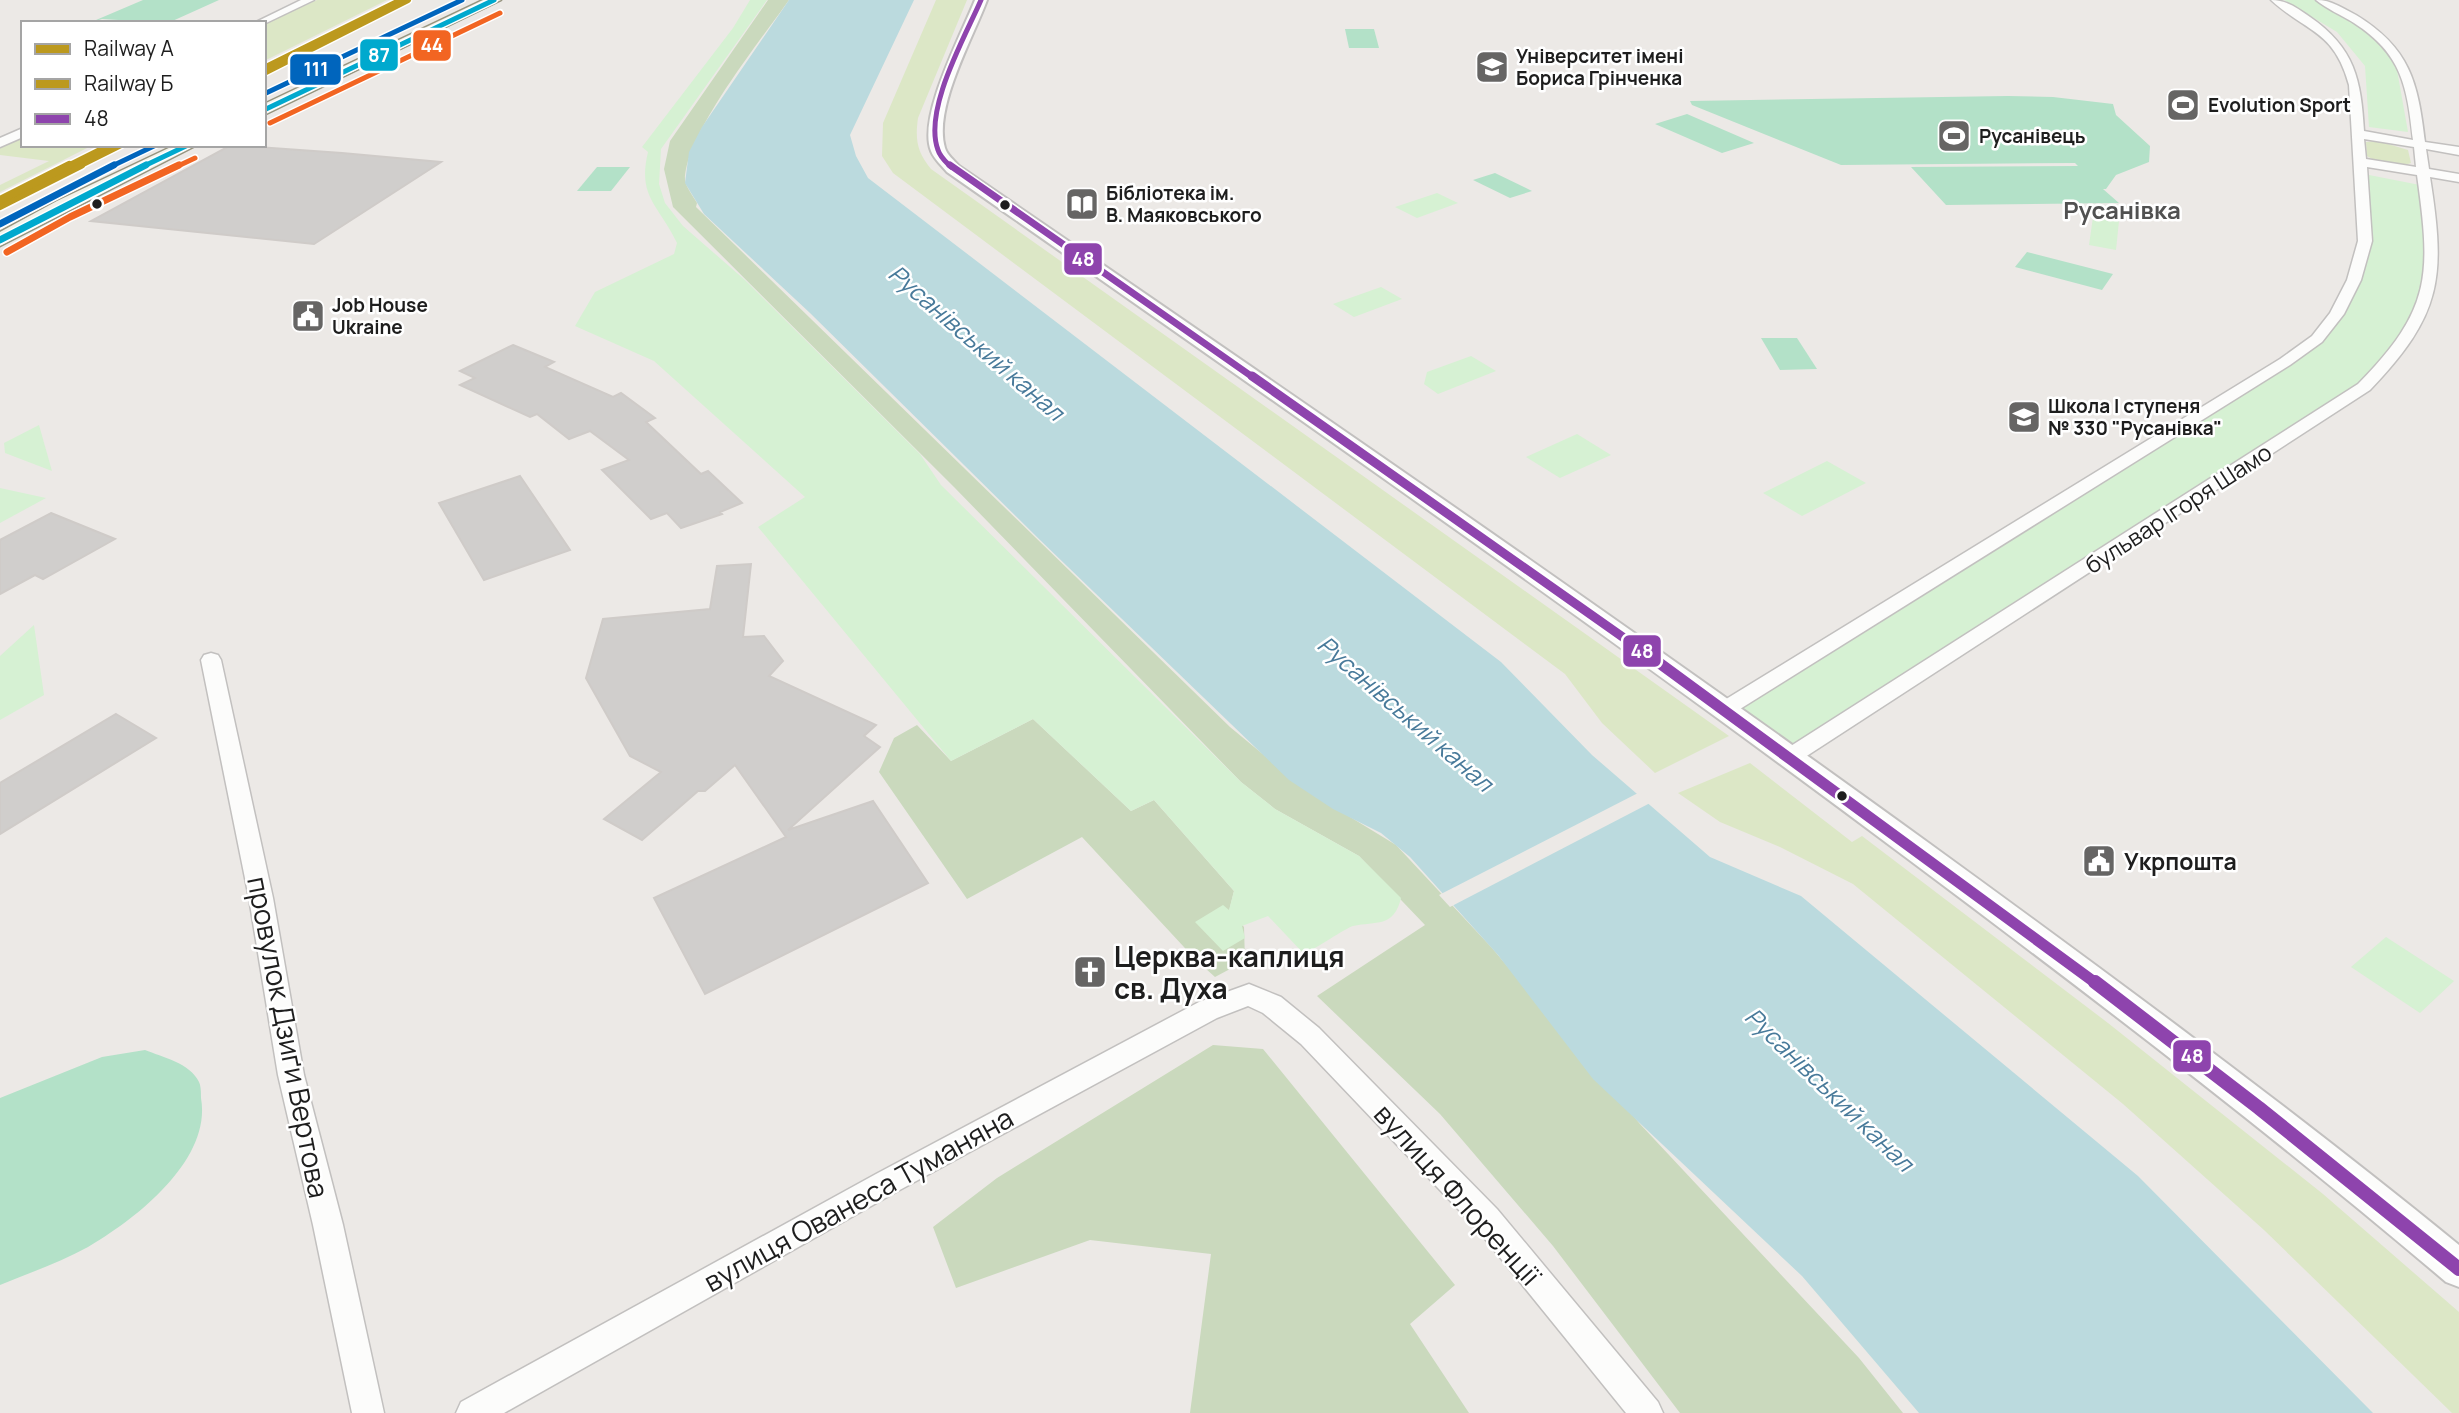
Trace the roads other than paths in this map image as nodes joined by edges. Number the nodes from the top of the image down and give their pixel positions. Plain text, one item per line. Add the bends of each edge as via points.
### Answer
1 (309, 0) edge
2 (494, 0) edge
3 (981, 0) edge
4 (2276, 0) edge
5 (2321, 0) edge
6 (263, 21) edge
7 (266, 109) edge
8 (21, 133) edge
9 (2358, 134) junction
10 (0, 143) edge
11 (2418, 144) junction
12 (186, 147) edge
13 (2459, 151) edge
14 (2360, 162) junction
15 (2423, 173) junction
16 (2459, 178) edge
17 (0, 240) edge
18 (211, 660) dead end
19 (1725, 709) junction
20 (1791, 756) junction
21 (1249, 995) joint
22 (2459, 1269) edge
23 (368, 1413) edge
24 (472, 1413) edge
25 (1647, 1413) edge

1 - 6 street
2 - 7 main road
3 - 19 street via 935,127 940,155 953,169
4 - 9 street via 2328,34 2344,52 2353,81
5 - 11 street via 2367,28 2394,52 2406,71
8 - 10 street
9 - 11 street
9 - 14 street
11 - 13 street
11 - 15 street, бульвар Ігоря Шамо
12 - 17 main road
14 - 15 street
14 - 19 street via 2365,241 2354,280 2337,314 2317,338 2286,362
15 - 16 street
15 - 20 street, бульвар Ігоря Шамо via 2434,256 2427,299 2414,331 2393,360 2364,387
18 - 23 street, провулок Дзиґи Вертова via 291,1075
19 - 20 street
20 - 22 street via 2180,1045
21 - 24 street, вулиця Ованеса Туманяна via 1196,1016
21 - 25 street, вулиця Флоренції via 1272,1005 1310,1036 1487,1219

